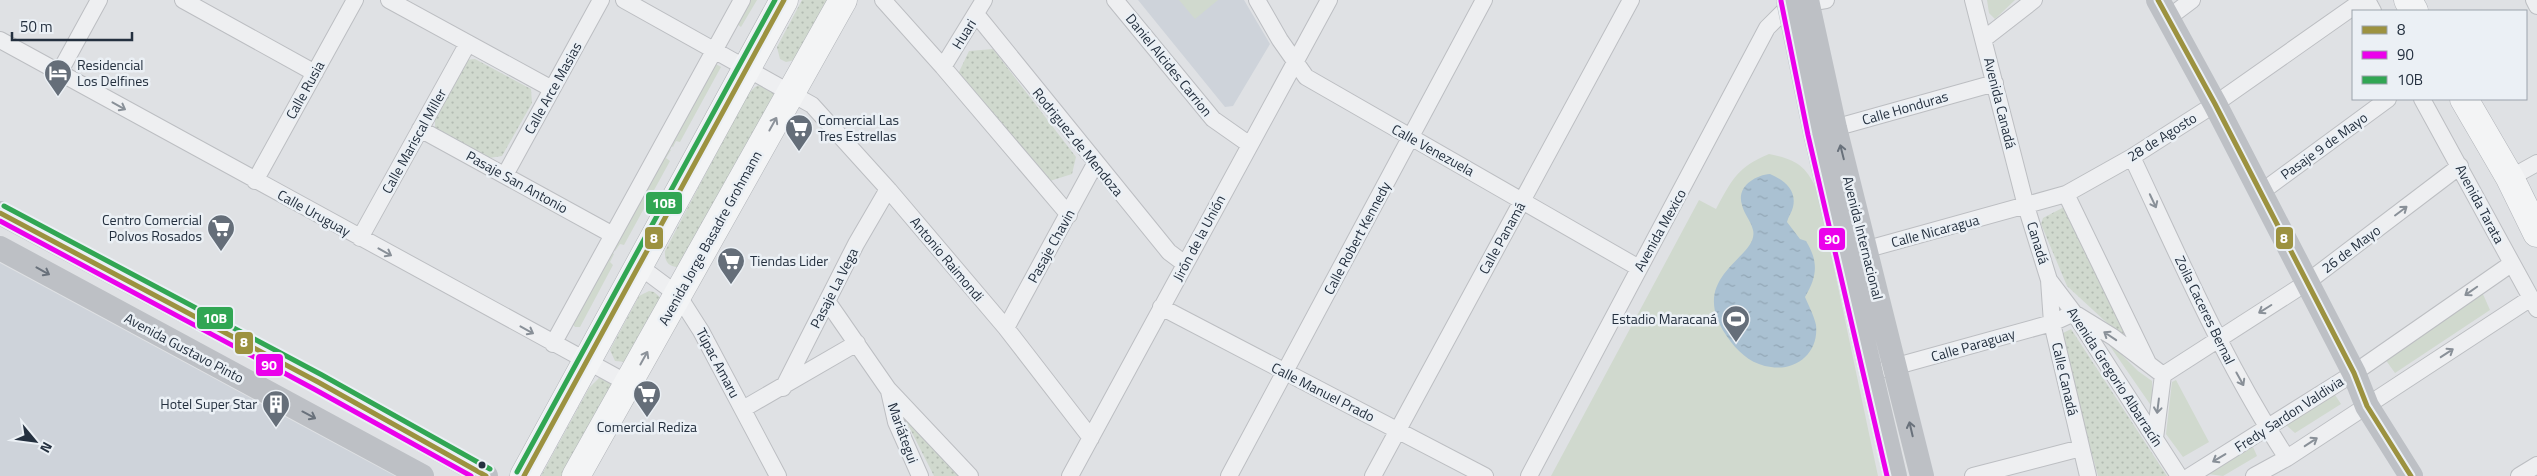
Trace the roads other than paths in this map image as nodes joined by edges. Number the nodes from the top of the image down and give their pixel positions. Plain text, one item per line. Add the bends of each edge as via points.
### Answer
1 (100, 0) edge
2 (183, 0) edge
3 (354, 0) edge
4 (389, 0) edge
5 (601, 0) edge
6 (624, 0) edge
7 (742, 0) edge
8 (784, 0) edge
9 (843, 0) edge
10 (883, 0) edge
11 (1115, 0) edge
12 (1257, 0) edge
13 (1329, 0) edge
14 (1484, 0) edge
15 (1631, 0) edge
16 (1973, 0) edge
17 (2034, 0) edge
18 (2192, 0) edge
19 (2363, 0) edge
20 (2534, 0) edge
21 (1804, 2) edge
22 (208, 6) edge
23 (2537, 6) edge
24 (980, 7) edge
25 (2163, 9) edge
26 (1984, 39) junction
27 (0, 40) edge
28 (468, 43) junction
29 (715, 50) junction
30 (1295, 62) junction
31 (943, 67) junction
32 (747, 68) junction
33 (59, 73) junction
34 (314, 73) junction
35 (1995, 83) junction
36 (552, 89) junction
37 (791, 92) junction
38 (2387, 100) edge
39 (2423, 100) edge
40 (2465, 100) edge
41 (2215, 104) junction
42 (420, 129) junction
43 (1825, 131) junction
44 (1410, 139) junction
45 (1250, 144) junction
46 (2132, 157) junction
47 (2537, 163) edge
48 (1095, 164) junction
49 (2460, 166) junction
50 (504, 175) junction
51 (2510, 178) junction
52 (255, 180) junction
53 (888, 189) junction
54 (2260, 193) junction
55 (2066, 194) junction
56 (1523, 200) junction
57 (2026, 206) junction
58 (0, 213) edge
59 (1068, 215) junction
60 (2537, 233) edge
61 (614, 235) junction
62 (360, 238) junction
63 (0, 248) edge
64 (1866, 250) junction
65 (1843, 256) junction
66 (1185, 264) junction
67 (2511, 264) junction
68 (639, 266) junction
69 (1639, 268) junction
70 (2049, 280) junction
71 (2306, 283) junction
72 (678, 295) junction
73 (827, 301) junction
74 (2534, 304) edge
75 (1161, 307) junction
76 (2074, 313) junction
77 (2052, 323) junction
78 (1006, 328) junction
79 (2218, 338) junction
80 (857, 343) junction
81 (553, 344) junction
82 (587, 360) junction
83 (1896, 367) junction
84 (2157, 371) junction
85 (1871, 372) junction
86 (1284, 373) junction
87 (2354, 373) junction
88 (629, 384) junction
89 (783, 388) junction
90 (888, 389) junction
91 (2367, 406) junction
92 (743, 409) junction
93 (1397, 429) junction
94 (2268, 429) junction
95 (1091, 438) junction
96 (2155, 438) junction
97 (2081, 448) junction
98 (2287, 458) junction
99 (2537, 465) edge
100 (422, 476) edge
101 (486, 476) edge
102 (524, 476) edge
103 (576, 476) edge
104 (778, 476) edge
105 (920, 476) edge
106 (970, 476) edge
107 (1070, 476) edge
108 (1229, 476) edge
109 (1373, 476) edge
110 (1485, 476) edge
111 (1529, 476) edge
112 (1895, 476) edge
113 (1922, 476) edge
114 (1973, 476) edge
115 (2088, 476) edge
116 (2179, 476) edge
117 (2190, 476) edge
118 (2254, 476) edge
119 (2410, 476) edge
120 (2519, 476) edge

1 - 33 street
2 - 22 street
3 - 34 street, Calle Rusia
4 - 28 street
5 - 36 street, Calle Arce Masias
6 - 29 street, Antonio Raimondi
7 - 29 street
8 - 32 highway
9 - 37 highway, Avenida Jorge Basadre Grohmann
10 - 31 street
11 - 45 street, Daniel Alcides Carrion via 1213,119
12 - 30 street, Calle Venezuela
13 - 30 street, Jirón de la Unión
14 - 44 street, Calle Robert Kennedy
15 - 56 street, Calle Panamá
16 - 26 street, Avenida Canadá
17 - 26 street
18 - 25 street
19 - 41 street, 28 de Agosto
20 - 23 street
21 - 43 main road, Avenida Internacional
21 - 69 street, Avenida Mexico via 1767,28
22 - 34 street
24 - 31 street, Huari
24 - 48 street, Rodriguez de Mendoza
25 - 41 main road
26 - 35 street, Avenida Canadá
27 - 33 street, Calle Uruguay
28 - 36 street
28 - 42 street, Calle Mariscal Miller
29 - 32 street, Antonio Raimondi
29 - 61 street
30 - 44 street, Calle Venezuela via 1306,78
30 - 45 street, Jirón de la Unión
31 - 59 street
32 - 37 street, Antonio Raimondi
32 - 68 highway
33 -> 52 street, Calle Uruguay
34 - 52 street, Calle Rusia
35 - 43 street, Calle Honduras
35 - 57 street, Avenida Canadá
36 - 50 street, Calle Arce Masias
37 - 53 street, Antonio Raimondi via 812,105
72 -> 37 highway, Avenida Jorge Basadre Grohmann
38 - 54 street, Pasaje 9 de Mayo
39 - 49 street, Avenida Tarata
40 - 51 highway
41 - 46 street, 28 de Agosto
41 - 54 main road
42 - 50 street, Pasaje San Antonio
42 - 62 street, Calle Mariscal Miller
64 -> 43 main road, Avenida Internacional
43 - 65 main road, Avenida Internacional
44 - 56 street, Calle Venezuela
44 - 86 street, Calle Robert Kennedy
45 - 66 street, Jirón de la Unión
46 - 55 street, 28 de Agosto
46 -> 79 street, Zoila Caceres Bernal
47 - 51 street
48 - 59 street, Pasaje Chavin
48 - 66 street, Rodriguez de Mendoza via 1169,252
49 - 67 street, Avenida Tarata
71 -> 49 street, 26 de Mayo
50 - 61 street, Pasaje San Antonio
51 - 60 highway
52 - 62 street, Calle Uruguay
53 - 73 street, Pasaje La Vega
53 - 78 street, Antonio Raimondi
54 - 71 main road
55 - 57 street, 28 de Agosto
55 - 84 street
56 - 69 street, Calle Venezuela
56 - 93 street, Calle Panamá
57 - 64 street, Calle Nicaragua
57 - 70 street, Canadá
58 - 101 main road via 318,382
59 - 78 street, Pasaje Chavin
61 - 81 street
62 -> 81 street, Calle Uruguay
63 -> 100 main road, Avenida Gustavo Pinto
64 - 65 street, Calle Nicaragua
64 - 83 main road, Avenida Internacional
65 - 85 main road, Avenida Internacional
66 - 75 street, Jirón de la Unión
67 - 74 street, Avenida Tarata
67 -> 87 street, Fredy Sardon Valdivia
68 - 72 street, Túpac Amaru
68 - 82 highway
69 - 111 street, Avenida Mexico
70 - 76 street, Avenida Gregorio Albarracín
70 - 77 street, Calle Canadá
71 -> 79 street, 26 de Mayo
71 - 87 main road
88 -> 72 highway, Avenida Jorge Basadre Grohmann
72 - 92 street, Túpac Amaru
73 - 80 street
73 - 89 street, Pasaje La Vega
91 -> 74 street
75 - 86 street, Calle Manuel Prado
75 - 95 street, Jirón de la Unión
76 - 77 street, Calle Paraguay
84 -> 76 street via 2113,337
76 - 96 street, Avenida Gregorio Albarracín
77 - 83 street, Calle Paraguay
77 - 97 street, Calle Canadá
78 - 95 street, Antonio Raimondi
79 - 84 street, 26 de Mayo
79 -> 94 street, Zoila Caceres Bernal
80 - 89 street
80 - 90 street
81 - 82 street, Calle Uruguay
82 - 88 street, Calle Uruguay
82 - 102 highway
83 - 85 street, Calle Paraguay
113 -> 83 main road, Avenida Internacional
84 -> 96 street
85 - 112 main road, Avenida Internacional
86 - 93 street, Calle Manuel Prado
86 - 108 street, Calle Robert Kennedy
87 - 91 main road
87 - 94 street, Fredy Sardon Valdivia
88 - 103 highway, Avenida Jorge Basadre Grohmann
89 - 92 street
90 - 105 street, Mariátegui via 896,422
90 - 106 street
98 -> 91 street
91 - 119 main road
92 - 104 street, Túpac Amaru
93 - 109 street, Calle Panamá
93 - 110 street, Calle Manuel Prado
94 - 98 street, Zoila Caceres Bernal
94 -> 117 street, Fredy Sardon Valdivia
95 - 107 street, Jirón de la Unión
96 - 116 street, Avenida Gregorio Albarracín
97 - 114 street
97 - 115 street, Calle Canadá
98 - 118 street
99 - 120 street

